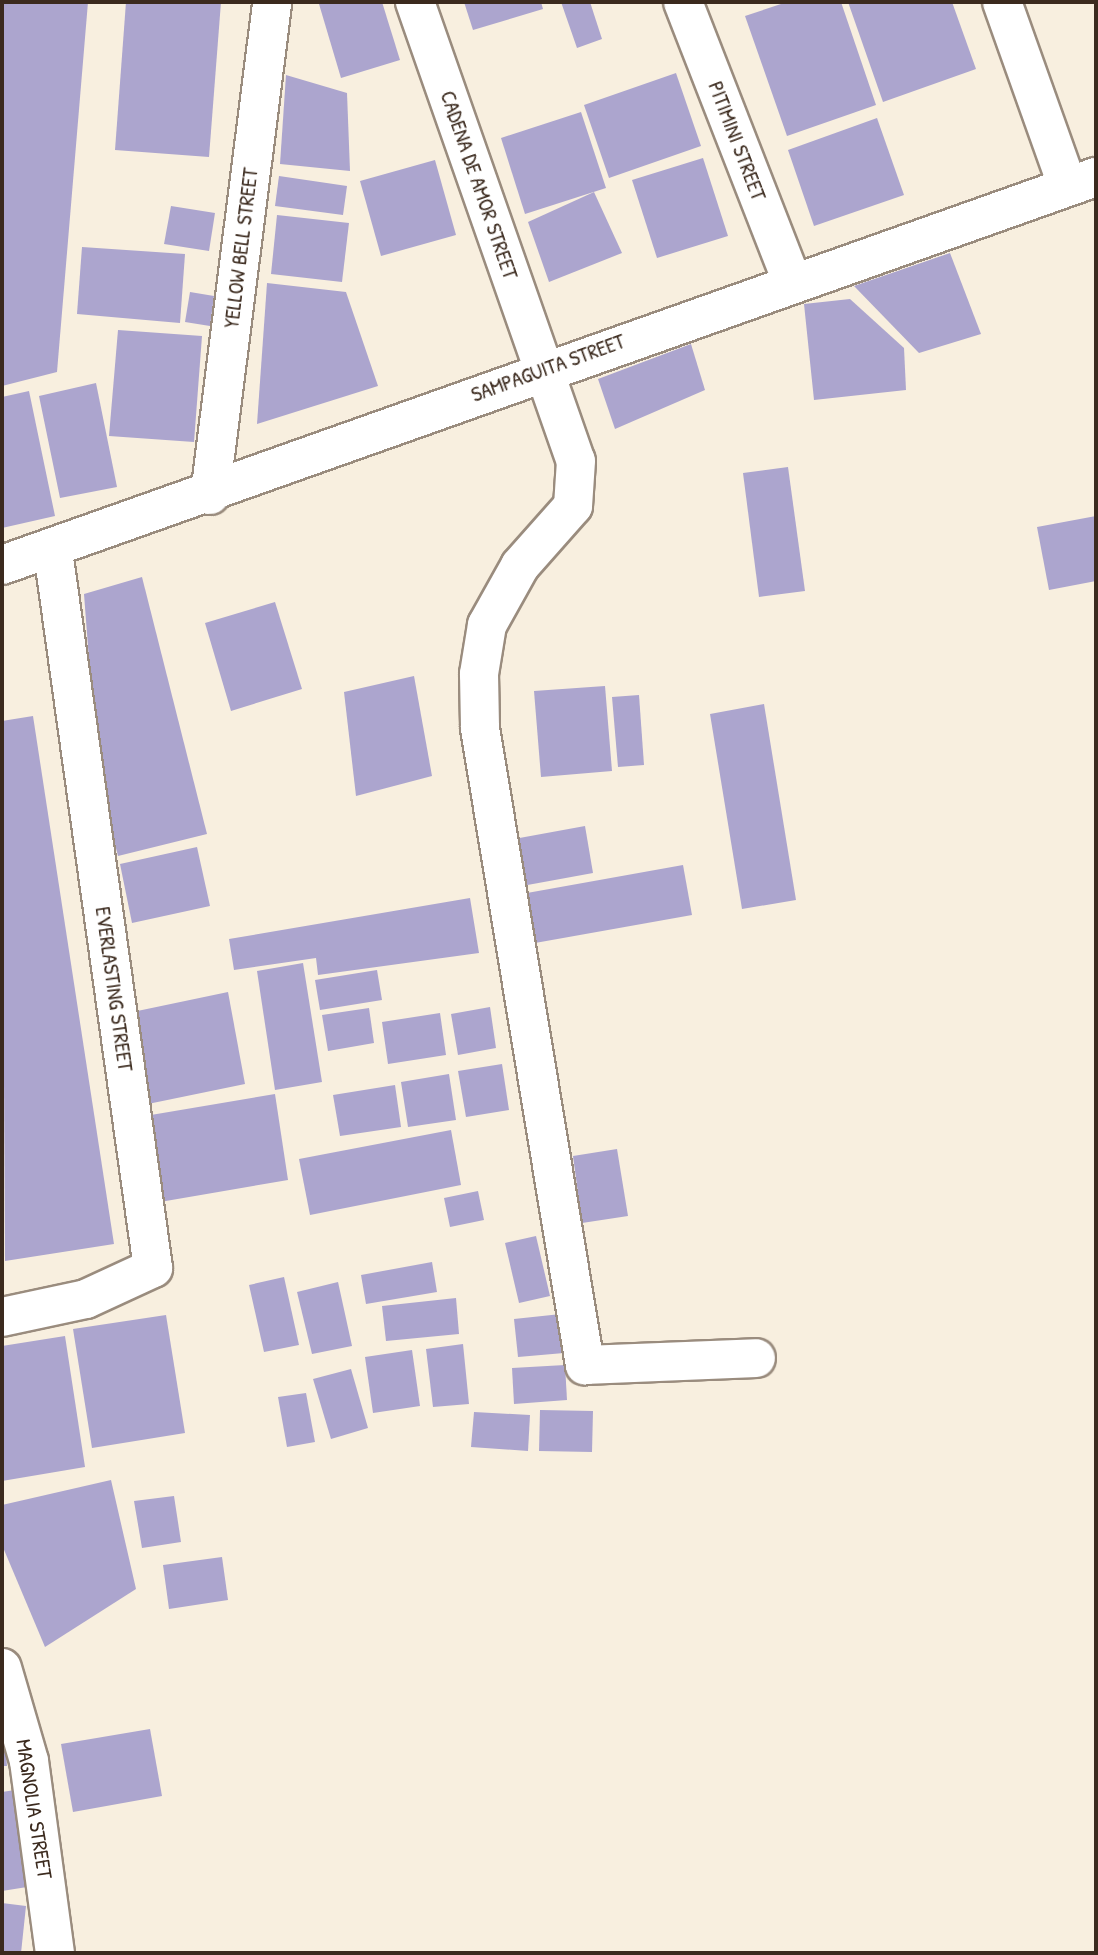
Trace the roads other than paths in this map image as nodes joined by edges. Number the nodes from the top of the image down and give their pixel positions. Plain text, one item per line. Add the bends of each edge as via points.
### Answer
1 (272, 2) edge
2 (415, 2) edge
3 (683, 2) edge
4 (1002, 2) edge
5 (1082, 181) edge
6 (792, 281) junction
7 (544, 369) junction
8 (209, 495) junction
9 (53, 551) junction
10 (2, 565) edge
11 (2, 1317) edge
12 (756, 1358) dead end
13 (2, 1668) edge
14 (55, 1953) edge

1 - 8 street, YELLOW BELL STREET
2 - 7 street, CADENA DE AMOR STREET
3 - 6 street, PITIMINI STREET
4 - 5 street
5 - 6 street, SAMPAGUITA STREET
6 - 7 street, SAMPAGUITA STREET
7 - 8 street, SAMPAGUITA STREET
7 - 12 street, CADENA DE AMOR STREET via 576,461 573,506 520,566 487,625 480,728 585,1365
8 - 9 street, SAMPAGUITA STREET
9 - 10 street, SAMPAGUITA STREET
9 - 11 street, EVERLASTING STREET via 153,1268 86,1299
13 - 14 street, MAGNOLIA STREET via 29,1761

